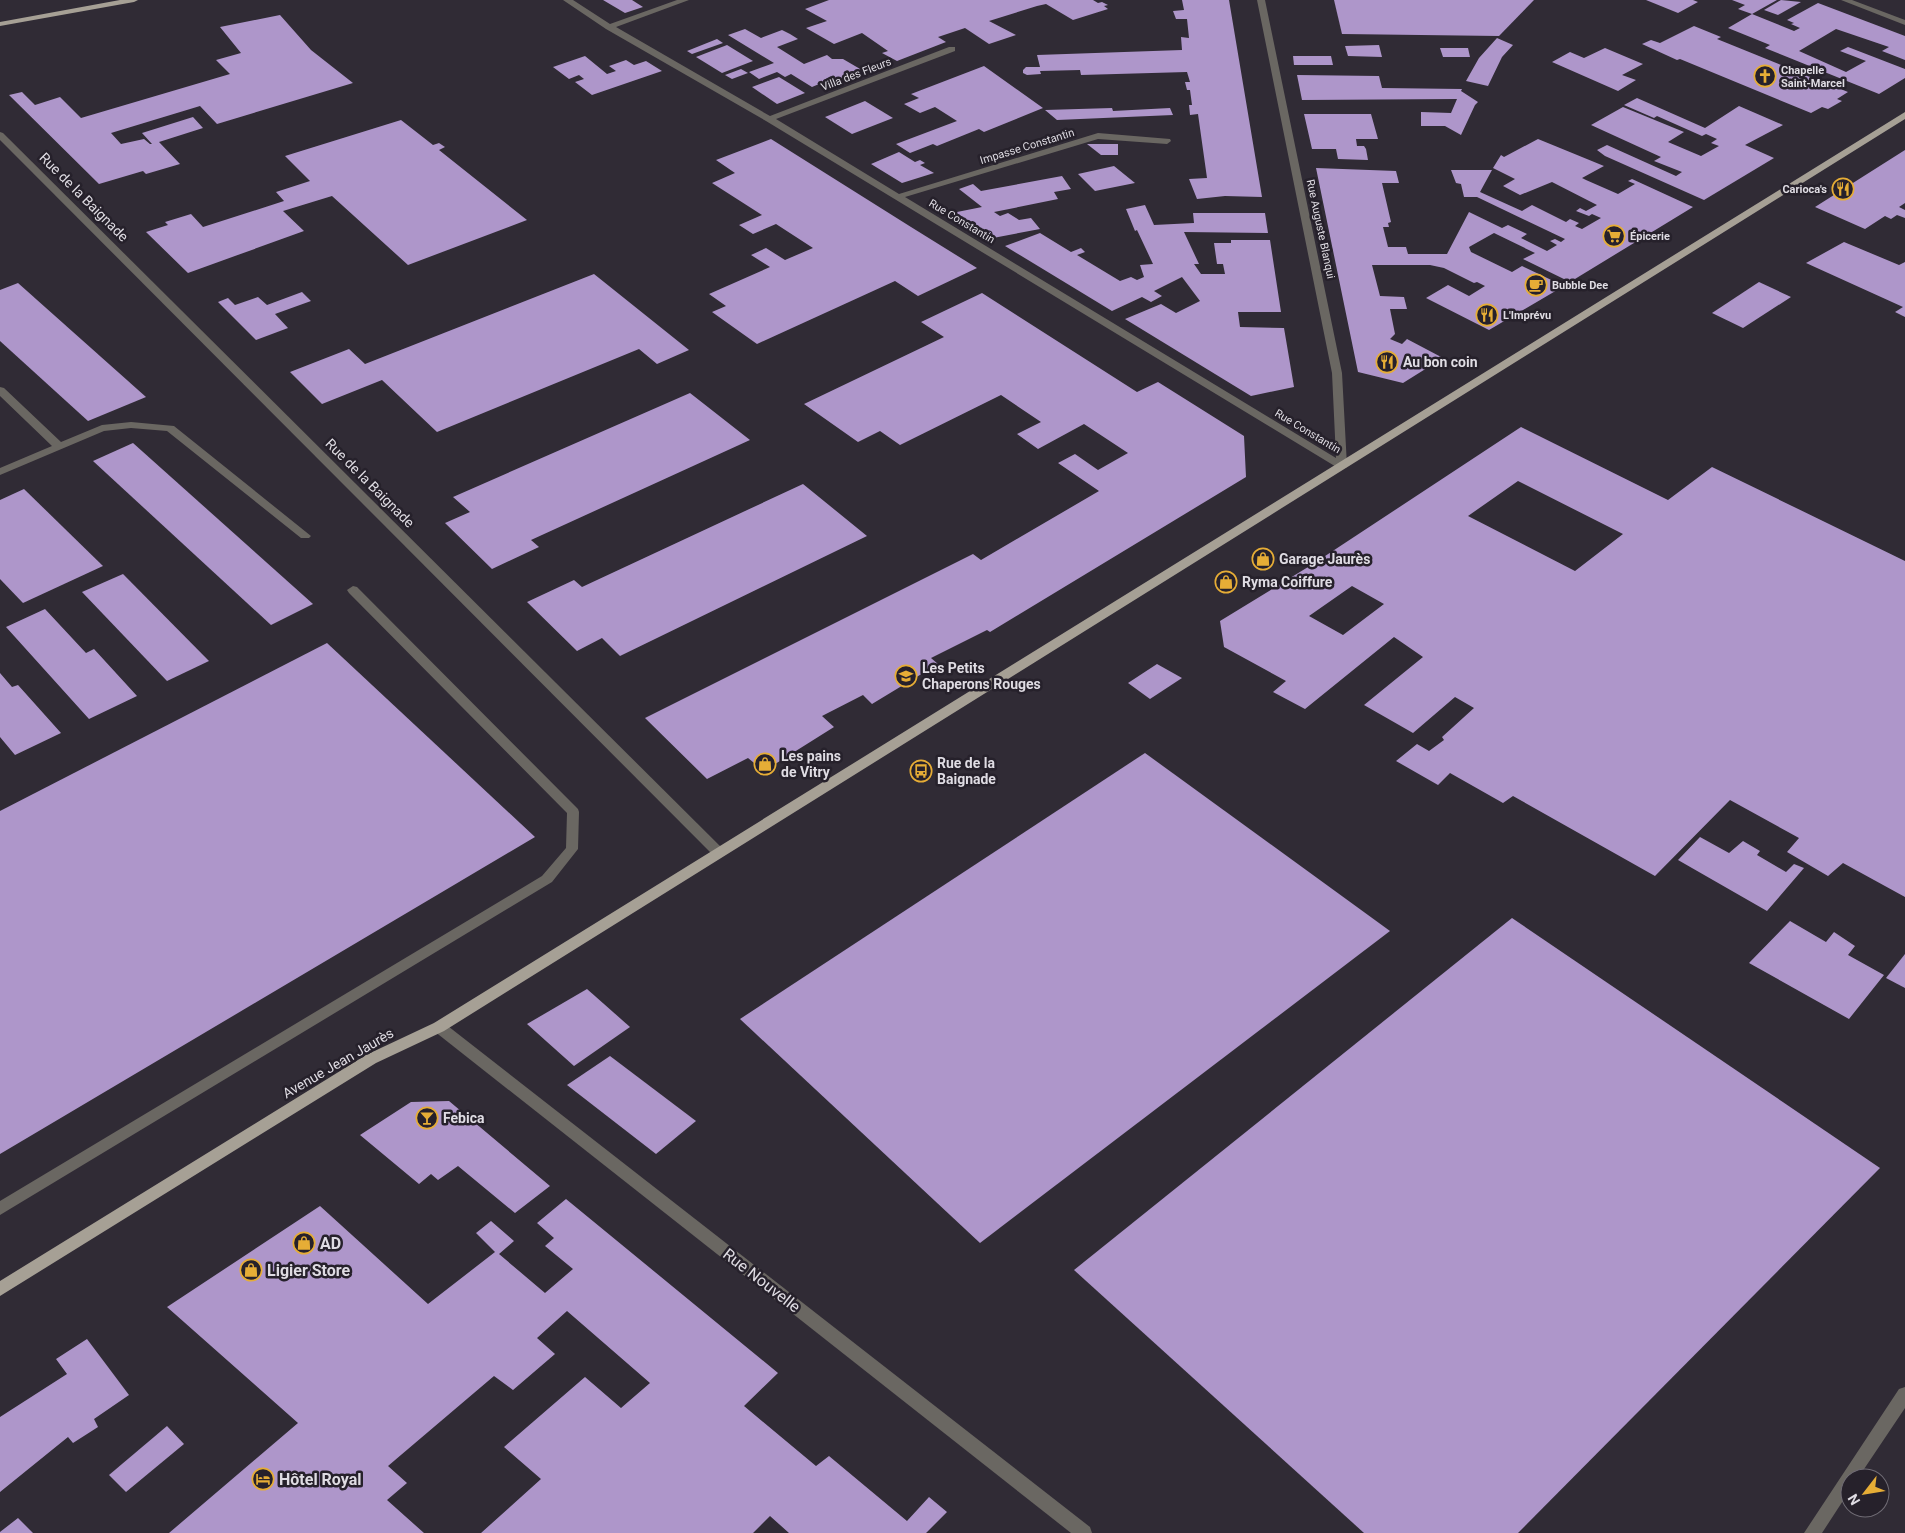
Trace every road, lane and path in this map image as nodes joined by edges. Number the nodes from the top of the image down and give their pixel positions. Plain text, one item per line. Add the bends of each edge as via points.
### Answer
1 (134, 0) edge
2 (567, 0) edge
3 (686, 0) edge
4 (1261, 0) edge
5 (1845, 0) edge
6 (1905, 23) edge
7 (0, 24) edge
8 (609, 27) junction
9 (952, 49) dead end
10 (1905, 115) edge
11 (769, 120) junction
12 (0, 135) edge
13 (1167, 142) dead end
14 (897, 197) junction
15 (0, 390) edge
16 (59, 446) junction
17 (1342, 466) junction
18 (0, 472) edge
19 (305, 536) dead end
20 (353, 590) dead end
21 (719, 853) junction
22 (439, 1027) junction
23 (0, 1209) edge
24 (0, 1289) edge
25 (1905, 1394) edge
26 (1084, 1533) edge
27 (1812, 1533) edge

1 - 7 main road
2 - 8 street, Rue Constantin
3 - 8 street
4 - 17 street, Rue Auguste Blanqui via 1337,373
5 - 6 street
8 - 11 street, Rue Constantin
9 - 11 street, Villa des Fleurs
10 - 17 main road, Avenue Jean Jaurès
11 - 14 street, Rue Constantin
12 - 21 street, Rue de la Baignade
13 - 14 street, Impasse Constantin via 1098,136
14 - 17 street, Rue Constantin
15 - 16 street
16 - 18 street
16 - 19 street via 102,428 130,425 170,428
17 - 21 main road, Avenue Jean Jaurès
20 - 23 street via 572,812 572,849 547,879
21 - 22 main road, Avenue Jean Jaurès
22 - 24 main road, Avenue Jean Jaurès via 371,1059
22 - 26 street, Rue Nouvelle
25 - 27 street

